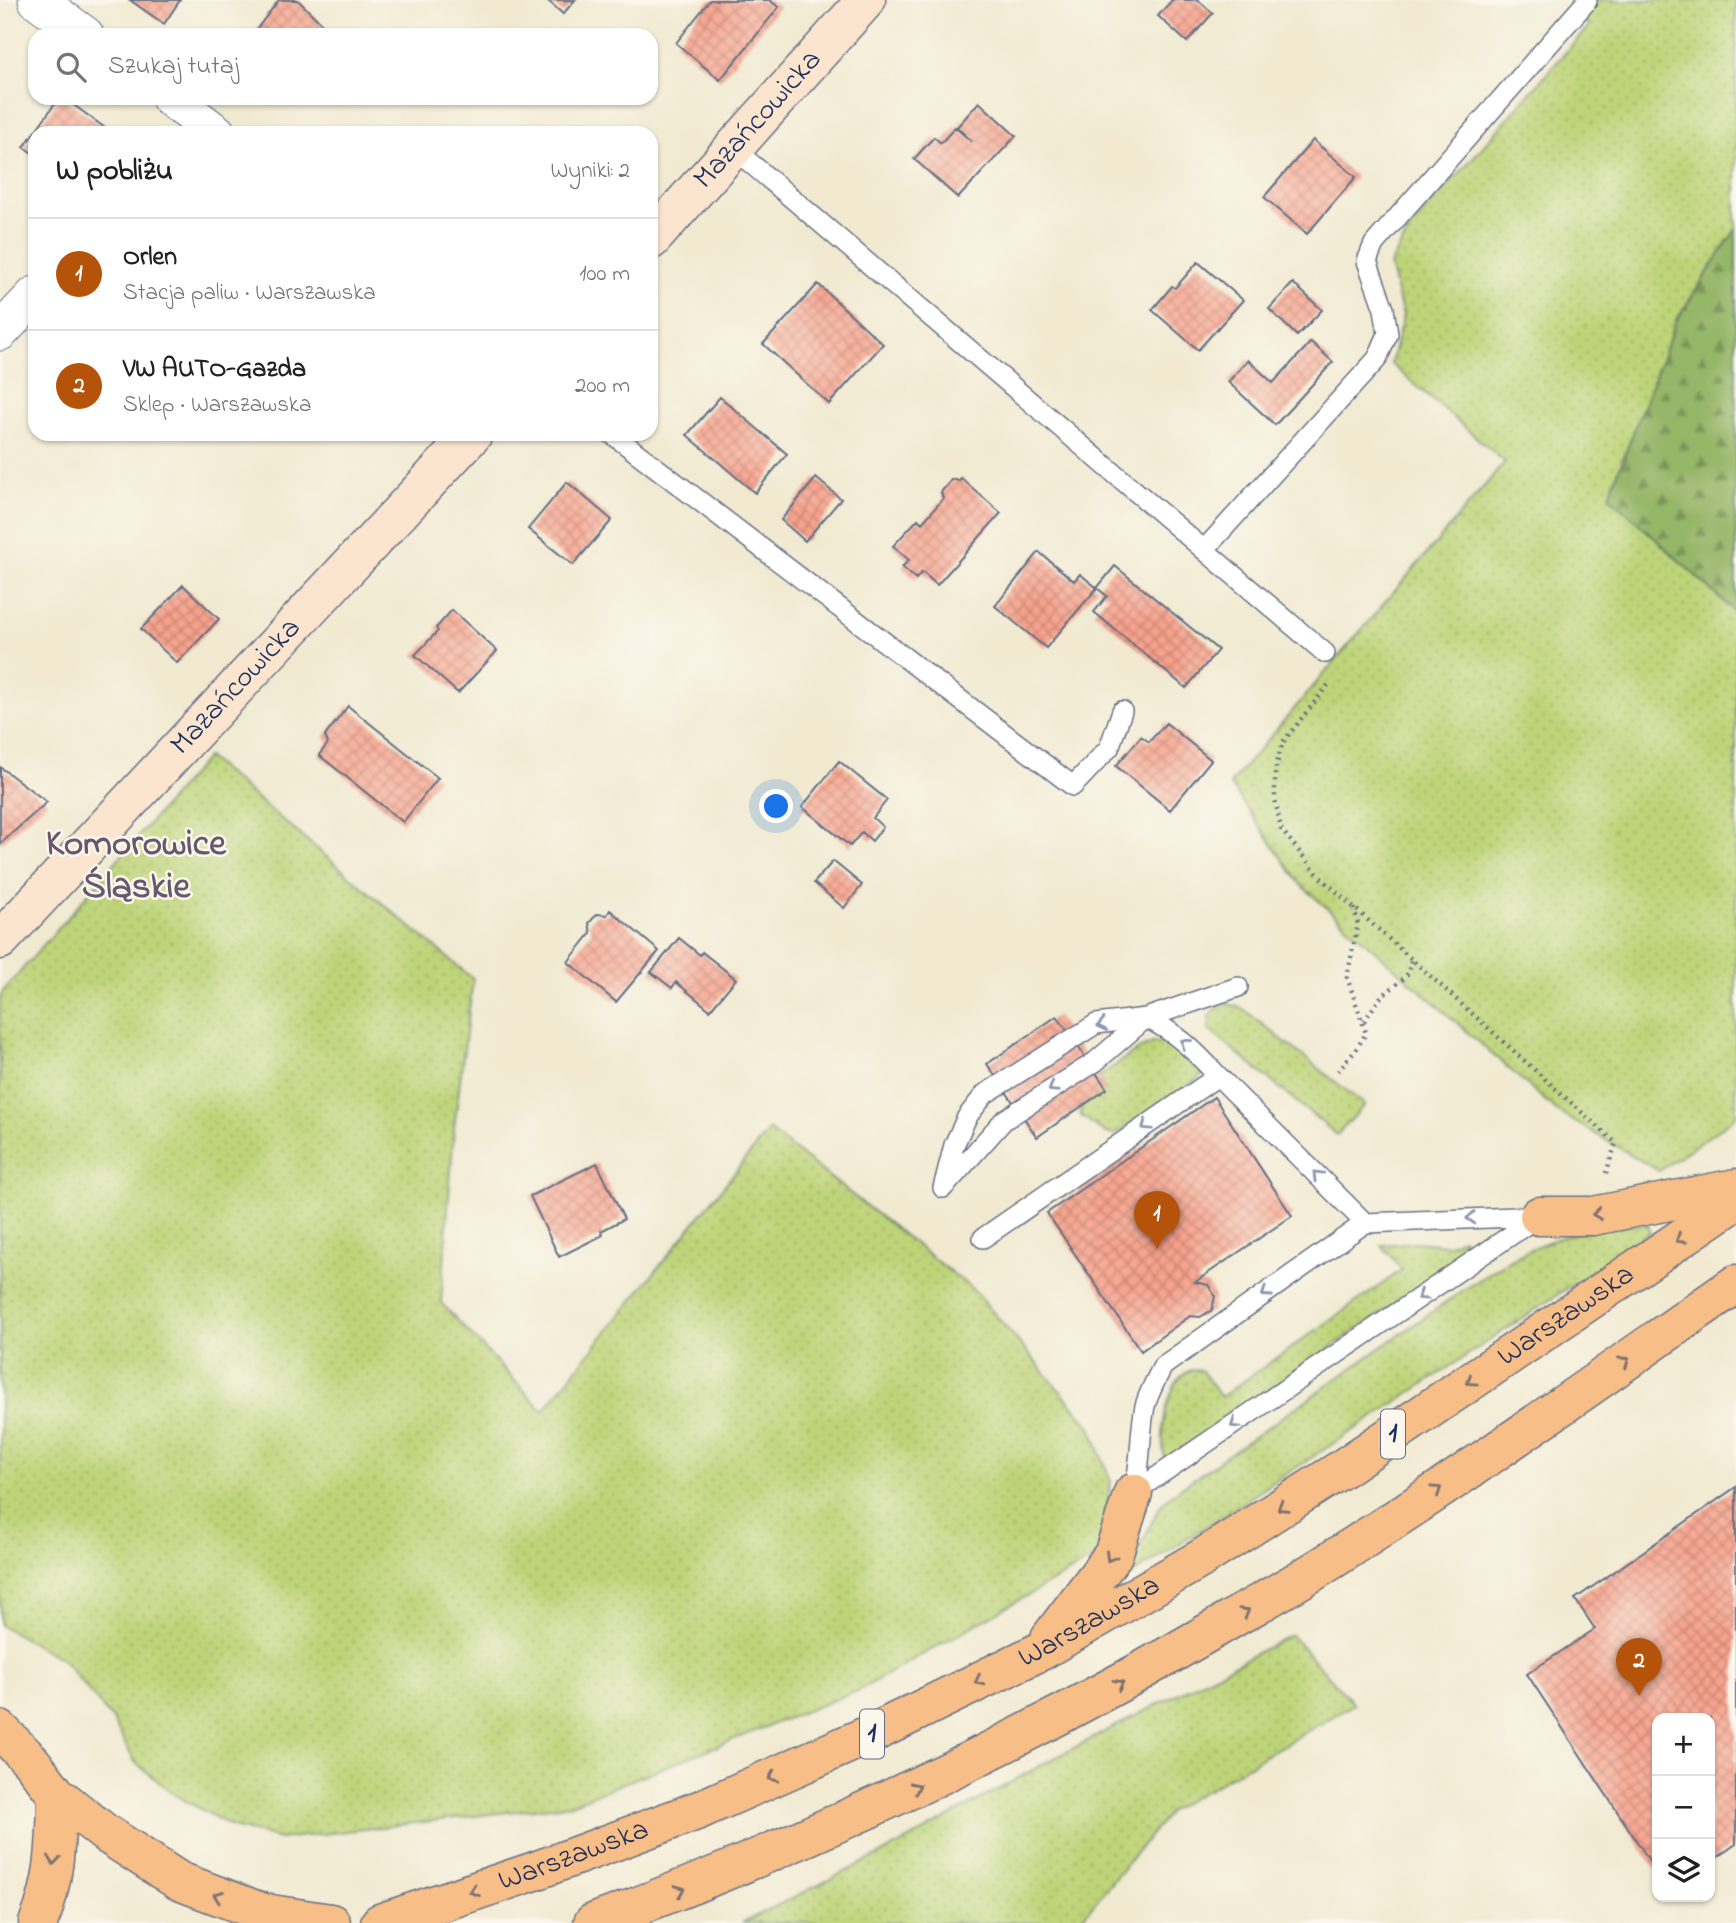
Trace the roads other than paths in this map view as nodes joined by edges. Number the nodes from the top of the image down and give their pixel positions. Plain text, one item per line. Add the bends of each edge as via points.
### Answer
1 (37, 0) edge
2 (866, 0) edge
3 (1587, 1) edge
4 (75, 28) edge
5 (177, 105) edge
6 (198, 126) edge
7 (734, 149) junction
8 (658, 232) edge
9 (28, 302) edge
10 (0, 332) edge
11 (466, 441) edge
12 (621, 441) edge
13 (1205, 550) junction
14 (1325, 653) road end
15 (1122, 711) dead end
16 (0, 940) edge
17 (1238, 987) dead end
18 (1146, 1018) junction
19 (1218, 1076) junction
20 (1736, 1188) edge
21 (1736, 1201) edge
22 (1539, 1216) junction
23 (1365, 1223) junction
24 (983, 1238) dead end
25 (1736, 1284) edge
26 (1133, 1493) junction
27 (1041, 1651) junction
28 (0, 1730) edge
29 (57, 1795) junction
30 (38, 1923) edge
31 (331, 1923) edge
32 (380, 1923) edge
33 (593, 1923) edge

1 - 4 street
2 - 7 street, Mazańcowicka
3 - 13 lane via 1374,244 1367,261 1388,334 1377,359
5 - 6 street
7 - 8 street, Mazańcowicka
7 - 13 lane
9 - 10 street
11 - 16 street, Mazańcowicka
12 - 15 lane via 1073,786 1109,748
13 - 14 lane
17 - 18 lane
18 - 18 lane via 1096,1024 985,1094 954,1145 943,1188 1004,1120 1095,1062
19 -> 18 lane via 1168,1028
23 -> 19 lane
19 -> 24 lane
20 -> 22 main road via 1593,1216
21 -> 27 main road, Warszawska / 1 via 1343,1468 1202,1558
22 -> 23 lane
22 -> 26 lane
23 -> 26 lane via 1163,1366 1146,1405
33 -> 25 main road, 1 via 855,1817 1053,1720 1174,1653 1326,1564
26 -> 27 main road via 1113,1555
27 -> 32 main road, Warszawska / 1 via 699,1810
28 - 29 main road
29 -> 30 main road via 49,1898
31 -> 29 main road via 264,1913 178,1881 104,1833

